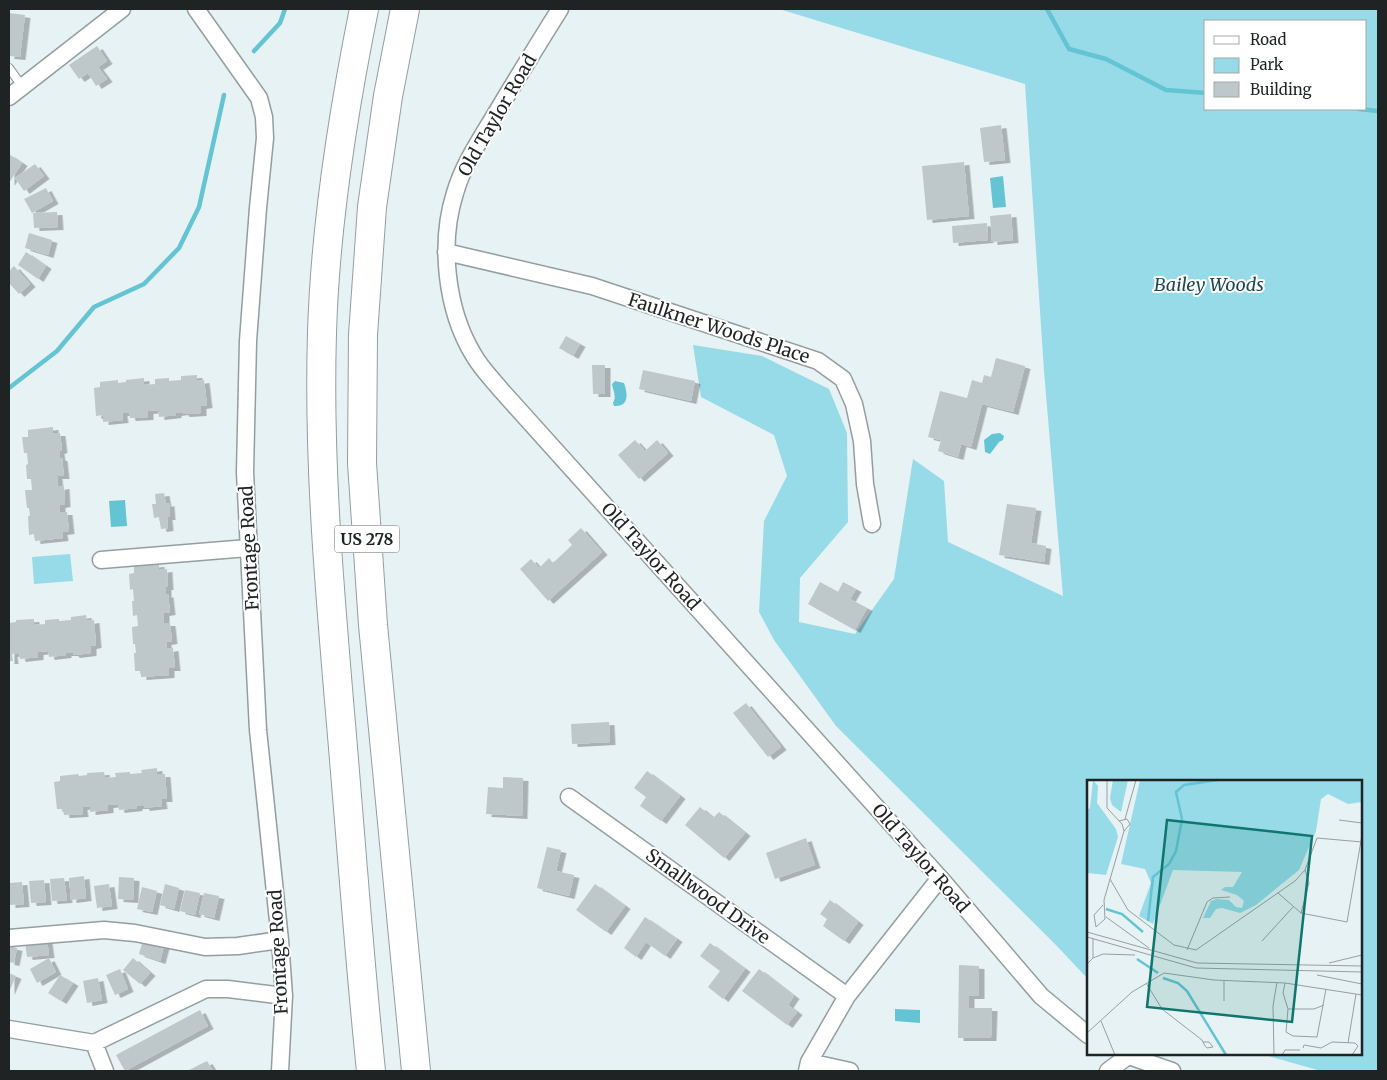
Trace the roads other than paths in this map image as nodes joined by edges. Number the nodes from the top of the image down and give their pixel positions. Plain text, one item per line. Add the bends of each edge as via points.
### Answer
1 (122, 9) edge
2 (196, 9) edge
3 (360, 9) edge
4 (364, 9) edge
5 (405, 9) edge
6 (419, 9) edge
7 (560, 9) edge
8 (356, 50) junction
9 (9, 68) edge
10 (22, 86) junction
11 (388, 96) junction
12 (9, 97) edge
13 (446, 252) junction
14 (872, 524) dead end
15 (248, 548) junction
16 (102, 560) dead end
17 (569, 797) dead end
18 (940, 878) junction
19 (9, 938) edge
20 (280, 940) junction
21 (284, 996) junction
22 (847, 996) junction
23 (9, 1029) edge
24 (1087, 1034) edge
25 (94, 1043) junction
26 (1125, 1055) edge
27 (808, 1067) edge
28 (105, 1071) edge
29 (280, 1071) edge
30 (371, 1071) edge
31 (416, 1071) edge
32 (850, 1071) edge
33 (1108, 1071) edge
34 (1172, 1071) edge

1 - 10 street
2 - 15 street, Frontage Road via 259,98 264,117 248,341 245,472
3 - 8 highway
4 - 8 highway, US 278
5 - 11 highway, US 278
6 - 11 highway
7 - 13 street, Old Taylor Road via 472,153 455,192
8 - 30 highway, US 278 via 331,211 322,332 323,462 330,592
9 - 10 lane
10 - 12 street
11 - 31 highway, US 278 via 372,207 363,335 362,463 373,625
13 - 14 street, Faulkner Woods Place via 592,286 818,361 843,379 854,404
13 - 18 street, Old Taylor Road via 457,318 473,354 501,390
15 - 16 street
15 - 20 street, Frontage Road via 258,730
17 - 22 street, Smallwood Drive
18 - 22 street
18 - 24 street, Old Taylor Road via 1041,996
19 - 20 street via 104,930 205,946 238,946
20 - 21 street, Frontage Road
21 - 25 street via 206,989
21 - 29 street, Frontage Road
22 - 27 street
23 - 25 street
25 - 28 street
26 - 33 street
26 - 34 street
27 - 32 street

